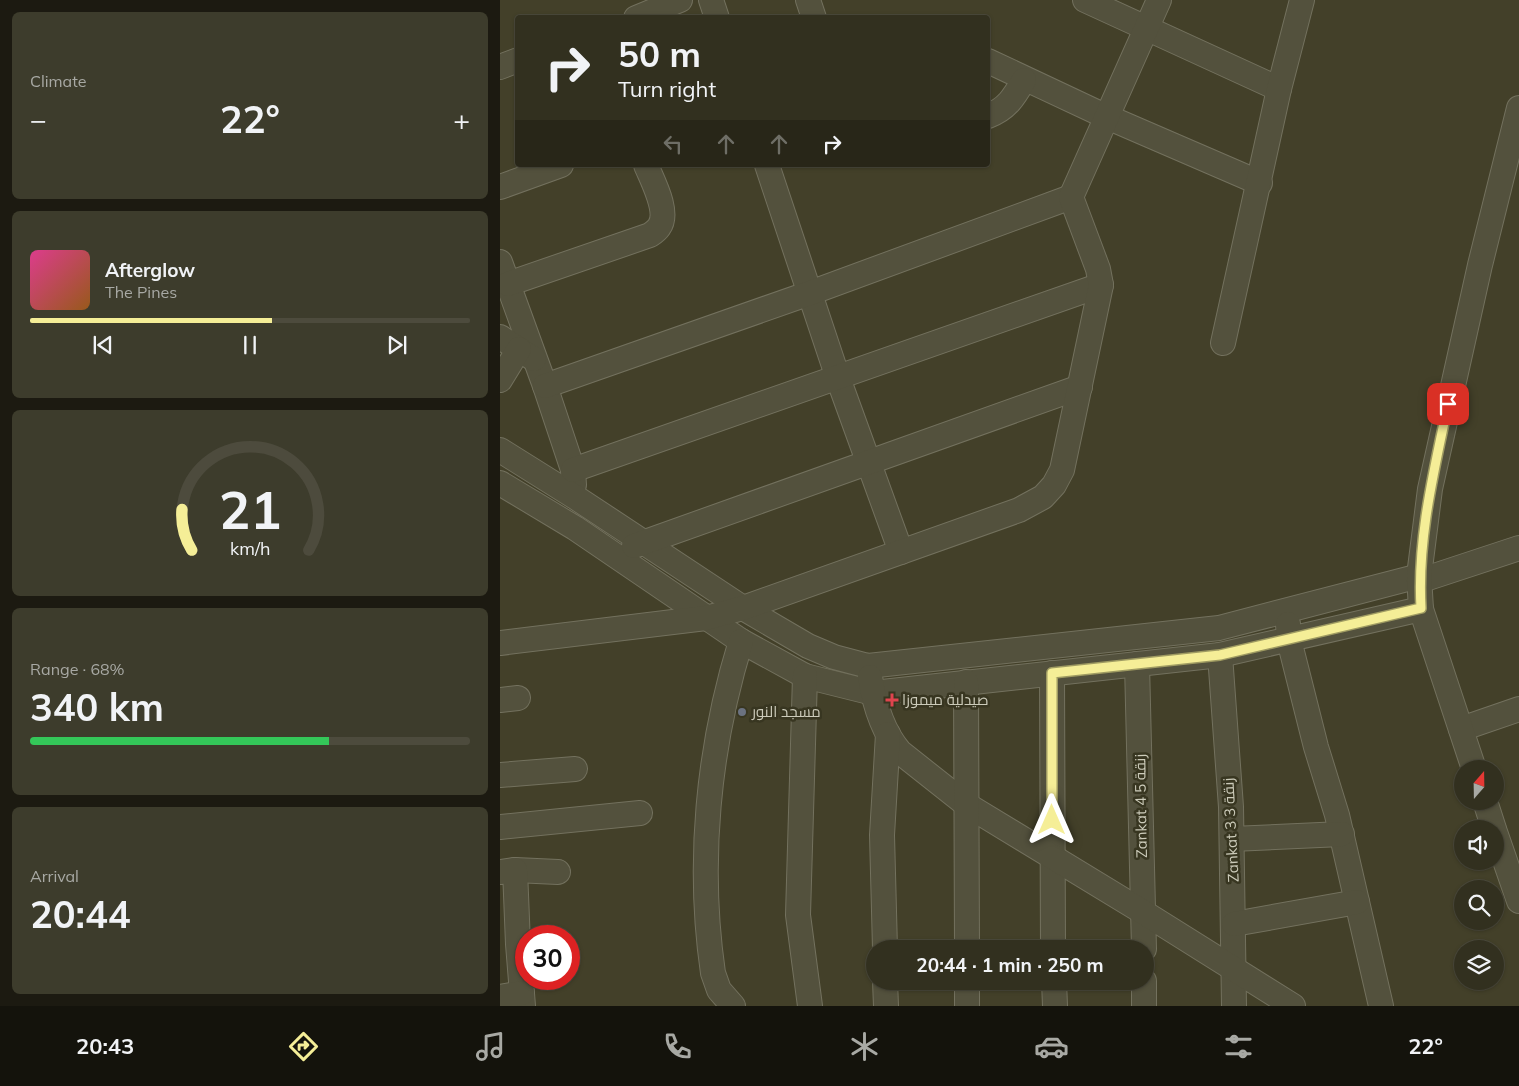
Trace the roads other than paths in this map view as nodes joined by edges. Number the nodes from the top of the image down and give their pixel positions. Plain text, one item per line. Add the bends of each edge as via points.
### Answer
1 (680, 0) edge
2 (711, 0) edge
3 (808, 0) edge
4 (1085, 0) edge
5 (1159, 0) edge
6 (1302, 0) edge
7 (643, 15) edge
8 (716, 15) edge
9 (813, 15) edge
10 (1146, 28) junction
11 (515, 61) edge
12 (990, 62) edge
13 (500, 66) edge
14 (1024, 80) junction
15 (1279, 89) junction
16 (1519, 108) edge
17 (990, 115) edge
18 (1105, 116) junction
19 (555, 167) edge
20 (647, 167) edge
21 (768, 167) edge
22 (1260, 183) junction
23 (500, 187) edge
24 (1519, 189) edge
25 (1071, 197) junction
26 (1497, 198) junction
27 (500, 262) edge
28 (508, 284) junction
29 (1101, 285) junction
30 (810, 293) junction
31 (1223, 343) dead end
32 (518, 348) edge
33 (838, 378) junction
34 (500, 380) edge
35 (545, 386) junction
36 (1080, 387) junction
37 (500, 450) edge
38 (868, 461) junction
39 (572, 470) junction
40 (500, 483) edge
41 (575, 497) junction
42 (575, 528) junction
43 (644, 542) junction
44 (1519, 548) edge
45 (901, 552) junction
46 (611, 553) junction
47 (1419, 579) junction
48 (743, 608) junction
49 (1421, 608) junction
50 (1288, 611) junction
51 (706, 618) junction
52 (1289, 640) junction
53 (741, 642) junction
54 (500, 643) edge
55 (1220, 655) junction
56 (1137, 664) junction
57 (868, 666) junction
58 (1052, 673) junction
59 (804, 676) junction
60 (966, 682) junction
61 (873, 692) junction
62 (1519, 709) edge
63 (1461, 729) junction
64 (888, 734) junction
65 (1471, 760) edge
66 (575, 769) dead end
67 (500, 775) edge
68 (966, 805) junction
69 (640, 813) dead end
70 (500, 827) edge
71 (1342, 834) junction
72 (1232, 839) junction
73 (1504, 846) edge
74 (1051, 856) junction
75 (1512, 859) edge
76 (507, 871) edge
77 (558, 872) dead end
78 (1519, 901) edge
79 (1357, 902) junction
80 (1143, 912) junction
81 (1234, 924) junction
82 (885, 940) edge
83 (967, 940) edge
84 (1054, 940) edge
85 (1144, 940) edge
86 (1233, 967) junction
87 (885, 990) edge
88 (967, 990) edge
89 (1054, 990) edge
90 (1144, 990) edge
91 (515, 999) edge
92 (733, 1006) edge
93 (810, 1006) edge
94 (886, 1006) edge
95 (967, 1006) edge
96 (1055, 1006) edge
97 (1144, 1006) edge
98 (1234, 1006) edge
99 (1293, 1006) edge
100 (1381, 1006) edge

1 - 7 street
2 - 8 street
3 - 9 street
4 - 10 street
5 - 10 street
6 - 15 street
10 - 15 street
10 - 18 street
11 - 13 street
12 - 14 street
14 - 17 street via 1007,106
14 - 18 street
15 - 22 street
16 - 26 street
18 - 22 street
18 - 25 street
19 - 23 street
20 - 28 street via 662,209 659,227 650,236
21 - 30 street
22 - 31 street
24 - 26 street
25 - 29 street
25 - 30 street
26 - 47 street via 1430,490
27 - 28 street
28 - 32 street
29 - 33 street
29 - 36 street
30 - 33 street
30 - 35 street
32 - 34 street
32 - 35 street
33 - 38 street
33 - 39 street
35 - 39 street
36 - 38 street
36 - 45 street via 1062,470 1043,497 1018,510
37 - 41 street
38 - 43 street
38 - 45 street
39 - 41 street
40 - 42 street
41 - 42 street
41 - 43 street
42 - 46 street
43 - 46 street
43 - 48 street
44 - 47 street
45 - 48 street
46 - 51 street
47 - 49 street
47 - 50 street
48 - 51 street
48 - 57 street via 808,646
49 - 52 street
49 - 63 street
50 - 52 street
50 - 57 street via 1219,628
51 - 53 street
51 - 54 street
52 - 55 street
52 - 71 street
53 - 59 street
53 - 92 street via 723,704 710,797 706,860 713,973 720,990
55 - 56 street
55 - 72 street, Zankat 3 زنقة 3
56 - 58 street
56 - 80 street, Zankat 4 زنقة 5
57 - 61 street
58 - 60 street
58 - 74 street
59 - 61 street
59 - 93 street via 798,915
60 - 61 street
60 - 68 street
61 - 64 street
62 - 63 street
63 - 65 street
64 - 68 street via 900,752
64 - 82 street via 882,835
66 - 67 street
68 - 74 street
68 - 83 street
69 - 70 street
71 - 72 street
71 - 79 street
72 - 81 street, Zankat 3 زنقة 3
73 - 75 street
74 - 80 street
74 - 84 street
75 - 78 street
76 - 77 street
76 - 91 street
79 - 81 street
79 - 100 street
80 - 85 street, Zankat 4 زنقة 5
80 - 86 street
81 - 86 street, Zankat 3 زنقة 3
86 - 98 street, Zankat 3 زنقة 3
86 - 99 street
87 - 94 street
88 - 95 street
89 - 96 street
90 - 97 street

